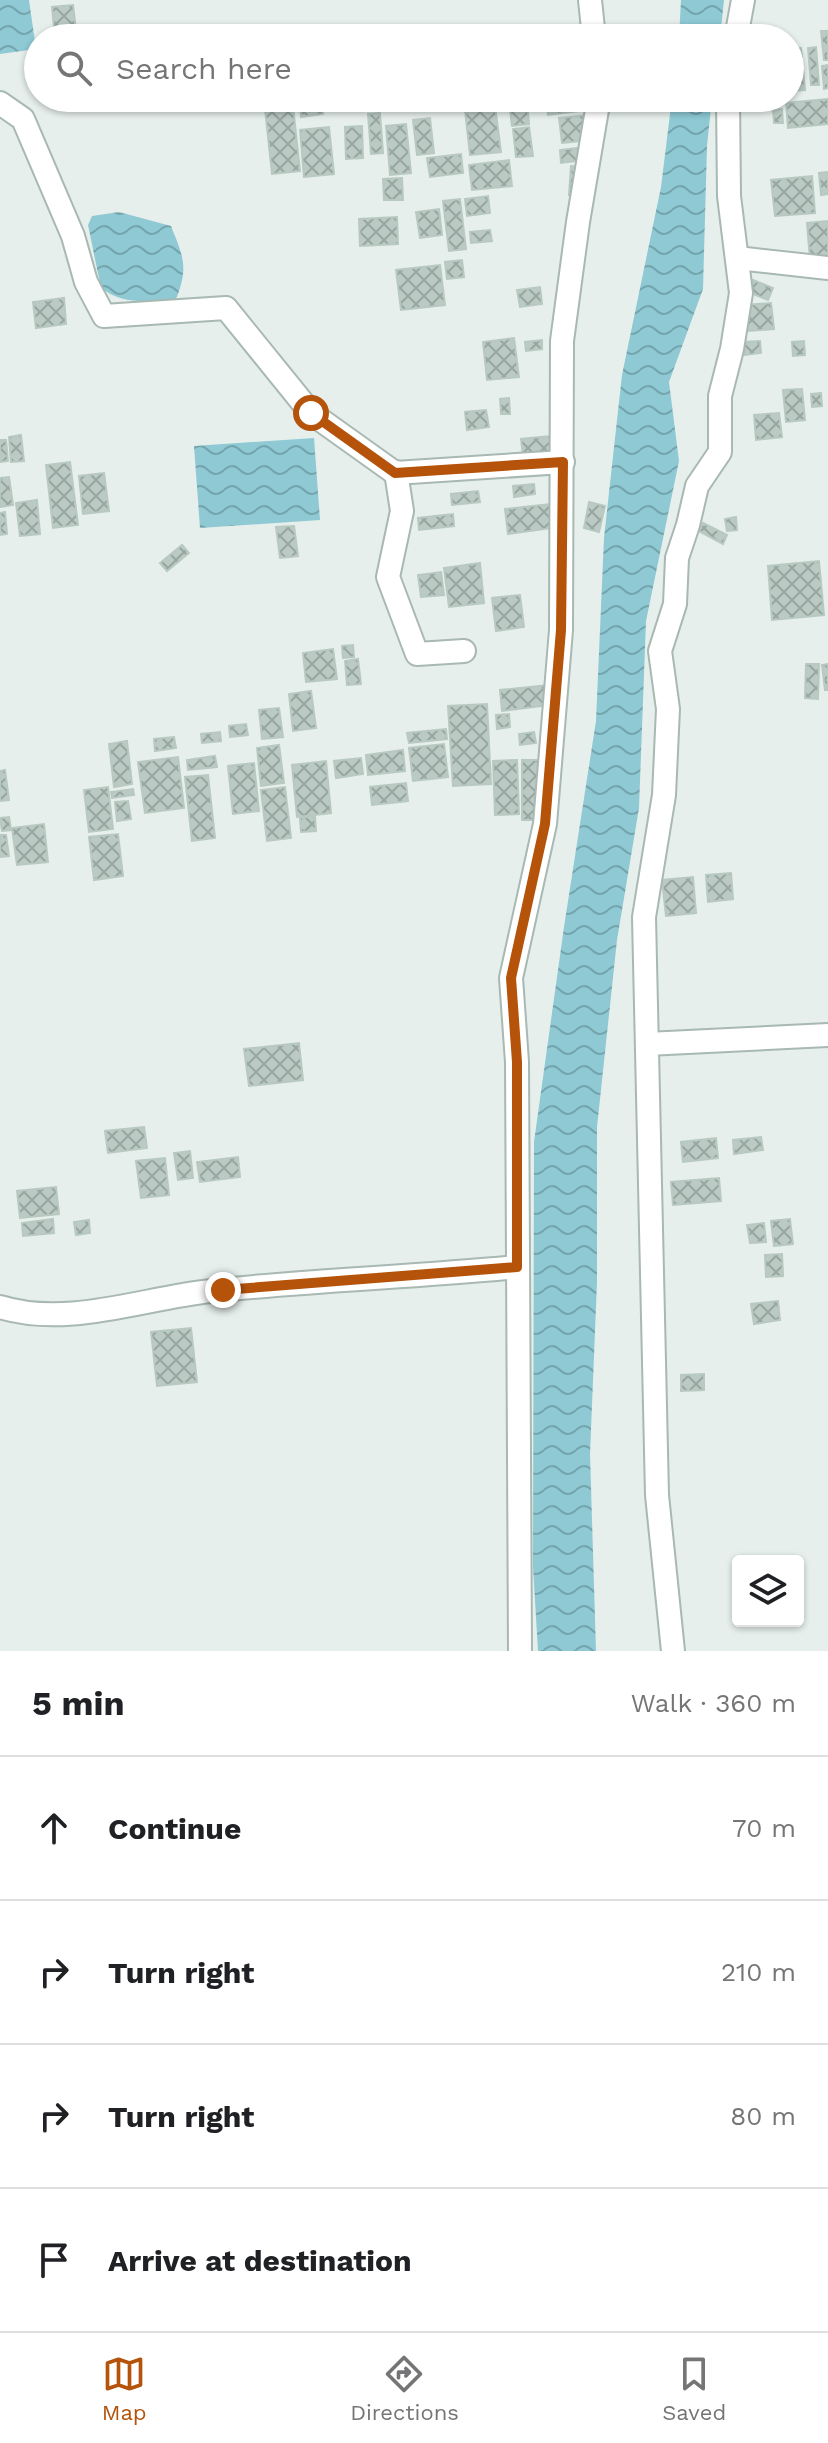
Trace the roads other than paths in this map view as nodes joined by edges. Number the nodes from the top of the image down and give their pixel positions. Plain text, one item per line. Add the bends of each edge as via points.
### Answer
1 (590, 0) edge
2 (743, 0) edge
3 (593, 24) edge
4 (739, 24) edge
5 (0, 103) edge
6 (597, 112) edge
7 (728, 112) edge
8 (737, 258) junction
9 (828, 268) edge
10 (563, 462) junction
11 (396, 473) junction
12 (464, 651) dead end
13 (828, 1035) edge
14 (647, 1044) junction
15 (517, 1267) junction
16 (0, 1307) edge
17 (520, 1651) edge
18 (673, 1651) edge

1 - 3 street
2 - 4 street
5 - 11 street via 23,119 104,316 226,308 311,413
6 - 10 street via 562,341
7 - 8 street via 729,196
8 - 9 street
8 - 14 street via 741,293 720,396 720,452 697,486 677,558 675,604 660,651 668,709 664,795 644,917
10 - 11 street
10 - 15 street via 561,630 545,824 511,978 517,1062
11 - 12 street via 402,511 388,577 417,654
13 - 14 street
14 - 18 street via 657,1495
15 - 16 street via 260,1286 161,1297 115,1309 25,1315
15 - 17 street

